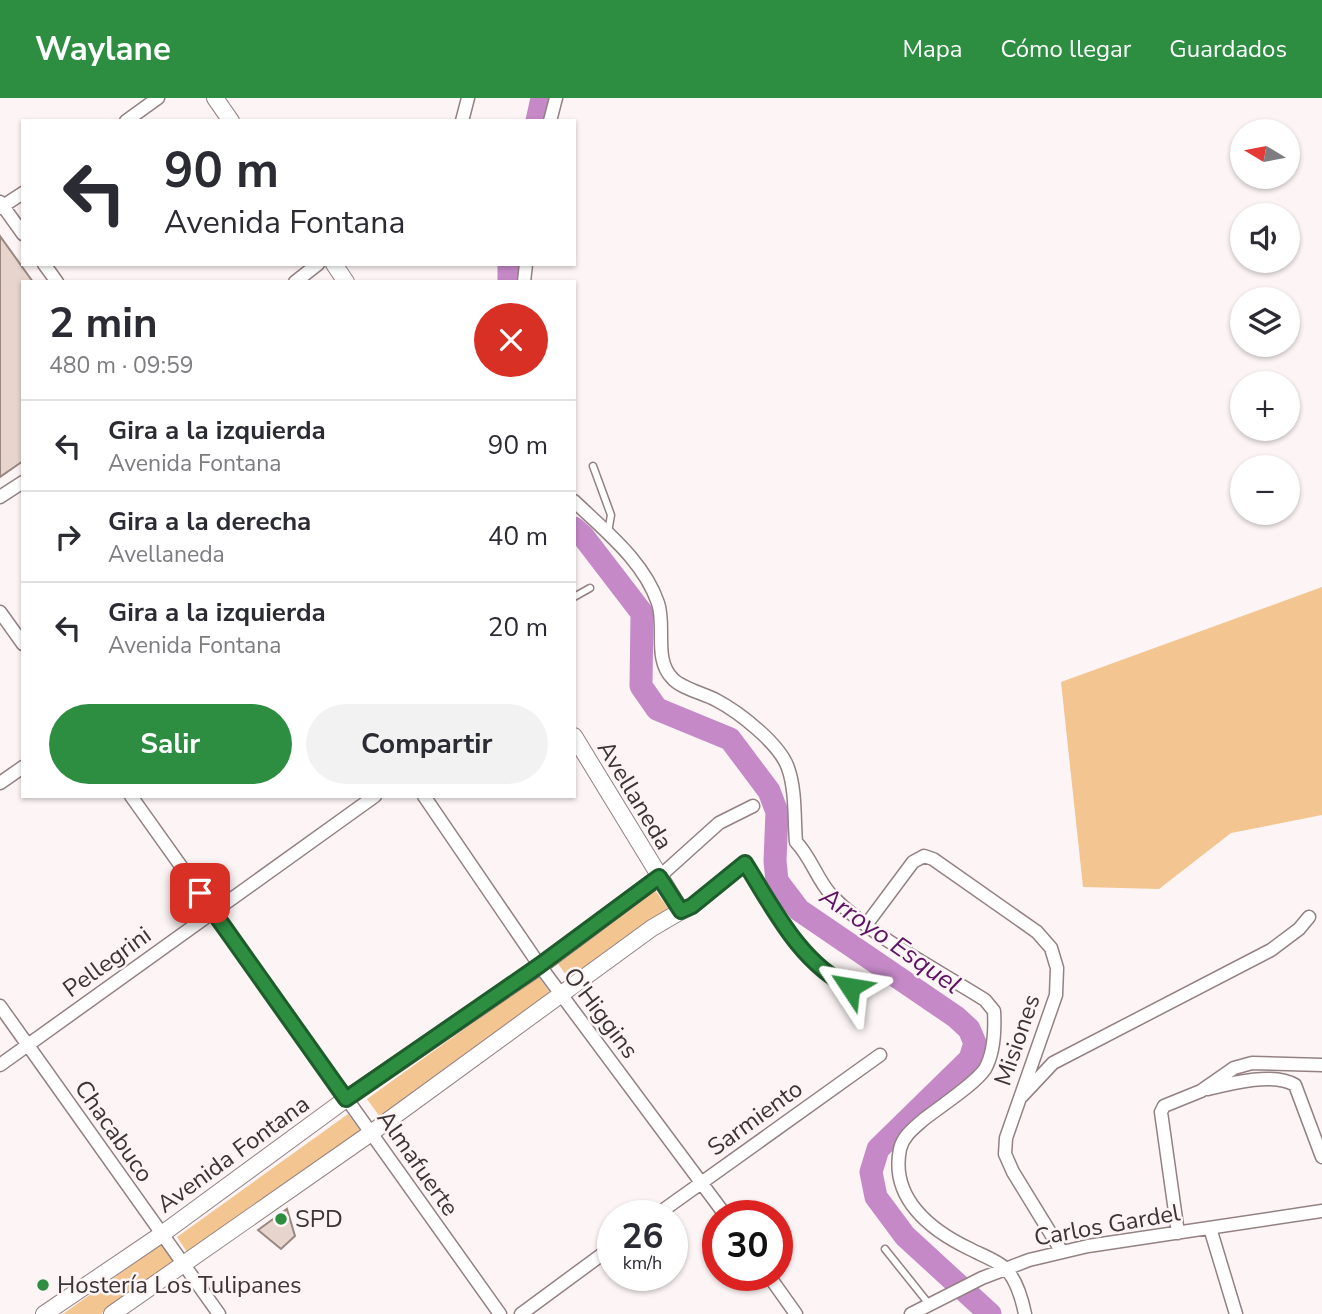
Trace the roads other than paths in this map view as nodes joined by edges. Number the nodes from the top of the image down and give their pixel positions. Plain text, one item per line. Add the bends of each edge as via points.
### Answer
1 (158, 98) edge
2 (215, 98) edge
3 (468, 98) edge
4 (555, 98) edge
5 (129, 119) edge
6 (230, 119) edge
7 (463, 119) edge
8 (550, 119) edge
9 (21, 193) edge
10 (1, 206) edge
11 (21, 231) edge
12 (315, 266) edge
13 (298, 280) edge
14 (593, 466) dead end
15 (21, 483) edge
16 (0, 497) edge
17 (576, 503) edge
18 (608, 534) junction
19 (590, 588) dead end
20 (576, 596) edge
21 (0, 612) edge
22 (21, 641) edge
23 (576, 739) edge
24 (21, 768) edge
25 (0, 783) edge
26 (132, 798) edge
27 (372, 798) edge
28 (425, 798) edge
29 (753, 806) dead end
30 (659, 877) junction
31 (681, 911) junction
32 (214, 912) junction
33 (1309, 918) dead end
34 (866, 925) junction
35 (540, 965) junction
36 (850, 987) dead end
37 (561, 993) junction
38 (0, 1006) edge
39 (28, 1045) junction
40 (880, 1055) dead end
41 (0, 1065) edge
42 (1322, 1065) edge
43 (1201, 1090) junction
44 (1020, 1098) junction
45 (346, 1099) junction
46 (371, 1133) junction
47 (1322, 1157) edge
48 (701, 1182) junction
49 (677, 1200) edge
50 (714, 1200) edge
51 (1322, 1211) edge
52 (1210, 1228) junction
53 (1178, 1233) junction
54 (162, 1234) junction
55 (886, 1249) dead end
56 (1062, 1252) junction
57 (597, 1258) edge
58 (184, 1265) junction
59 (1006, 1268) junction
60 (780, 1291) edge
61 (929, 1304) junction
62 (44, 1314) edge
63 (112, 1314) edge
64 (219, 1314) edge
65 (499, 1314) edge
66 (521, 1314) edge
67 (796, 1314) edge
68 (911, 1314) edge
69 (1026, 1314) edge
70 (1236, 1314) edge

1 - 5 street
2 - 6 street
3 - 7 street
4 - 8 street
9 - 10 street
10 - 11 street
12 - 13 street
14 - 18 lane via 611,515
15 - 16 street
17 - 18 street
18 - 34 street via 647,579 658,603 661,649 673,680 735,711 782,755 789,770 796,842 831,895
19 - 20 lane
21 - 22 street
23 - 30 street, Avellaneda
24 - 25 street
26 - 32 street, Almafuerte
27 - 32 street, Pellegrini
28 - 35 street, O'Higgins
29 - 30 street, Avenida Fontana via 719,823
30 - 31 street, Avellaneda
30 - 35 street, Avenida Fontana
31 - 36 street via 745,863 806,954 832,978
31 - 37 street
32 - 39 street, Pellegrini
32 - 45 street, Almafuerte
33 - 44 street via 1271,950 1053,1063
34 - 44 street, Misiones via 913,862 924,856 1037,932 1051,948 1057,968 1056,995
34 - 59 street via 985,1000 994,1011 985,1068 912,1130 901,1143 897,1165 902,1188 932,1227
35 - 37 street, O'Higgins
35 - 45 street, Avenida Fontana
37 - 46 street
37 - 48 street, O'Higgins
38 - 39 street, Chacabuco
39 - 41 street, Pellegrini
39 - 54 street, Chacabuco
40 - 48 street, Sarmiento
42 - 43 street via 1252,1063 1234,1068
43 - 47 street via 1286,1079 1295,1085
43 - 53 street via 1164,1106 1161,1112
44 - 56 street, Misiones via 1006,1138 1006,1154
45 - 46 street, Almafuerte
45 - 54 street, Avenida Fontana
46 - 58 street
46 - 65 street, Almafuerte
48 - 49 street, Sarmiento
48 - 50 street, O'Higgins
51 - 52 street, Carlos Gardel
52 - 53 street, Carlos Gardel
52 - 70 street
53 - 56 street, Carlos Gardel
54 - 58 street, Chacabuco
54 - 62 street, Avenida Fontana
55 - 61 lane
56 - 59 street, Carlos Gardel
57 - 66 street
58 - 63 street
58 - 64 street, Chacabuco
59 - 61 street, Carlos Gardel
59 - 69 street
60 - 67 street
61 - 68 street, Carlos Gardel

